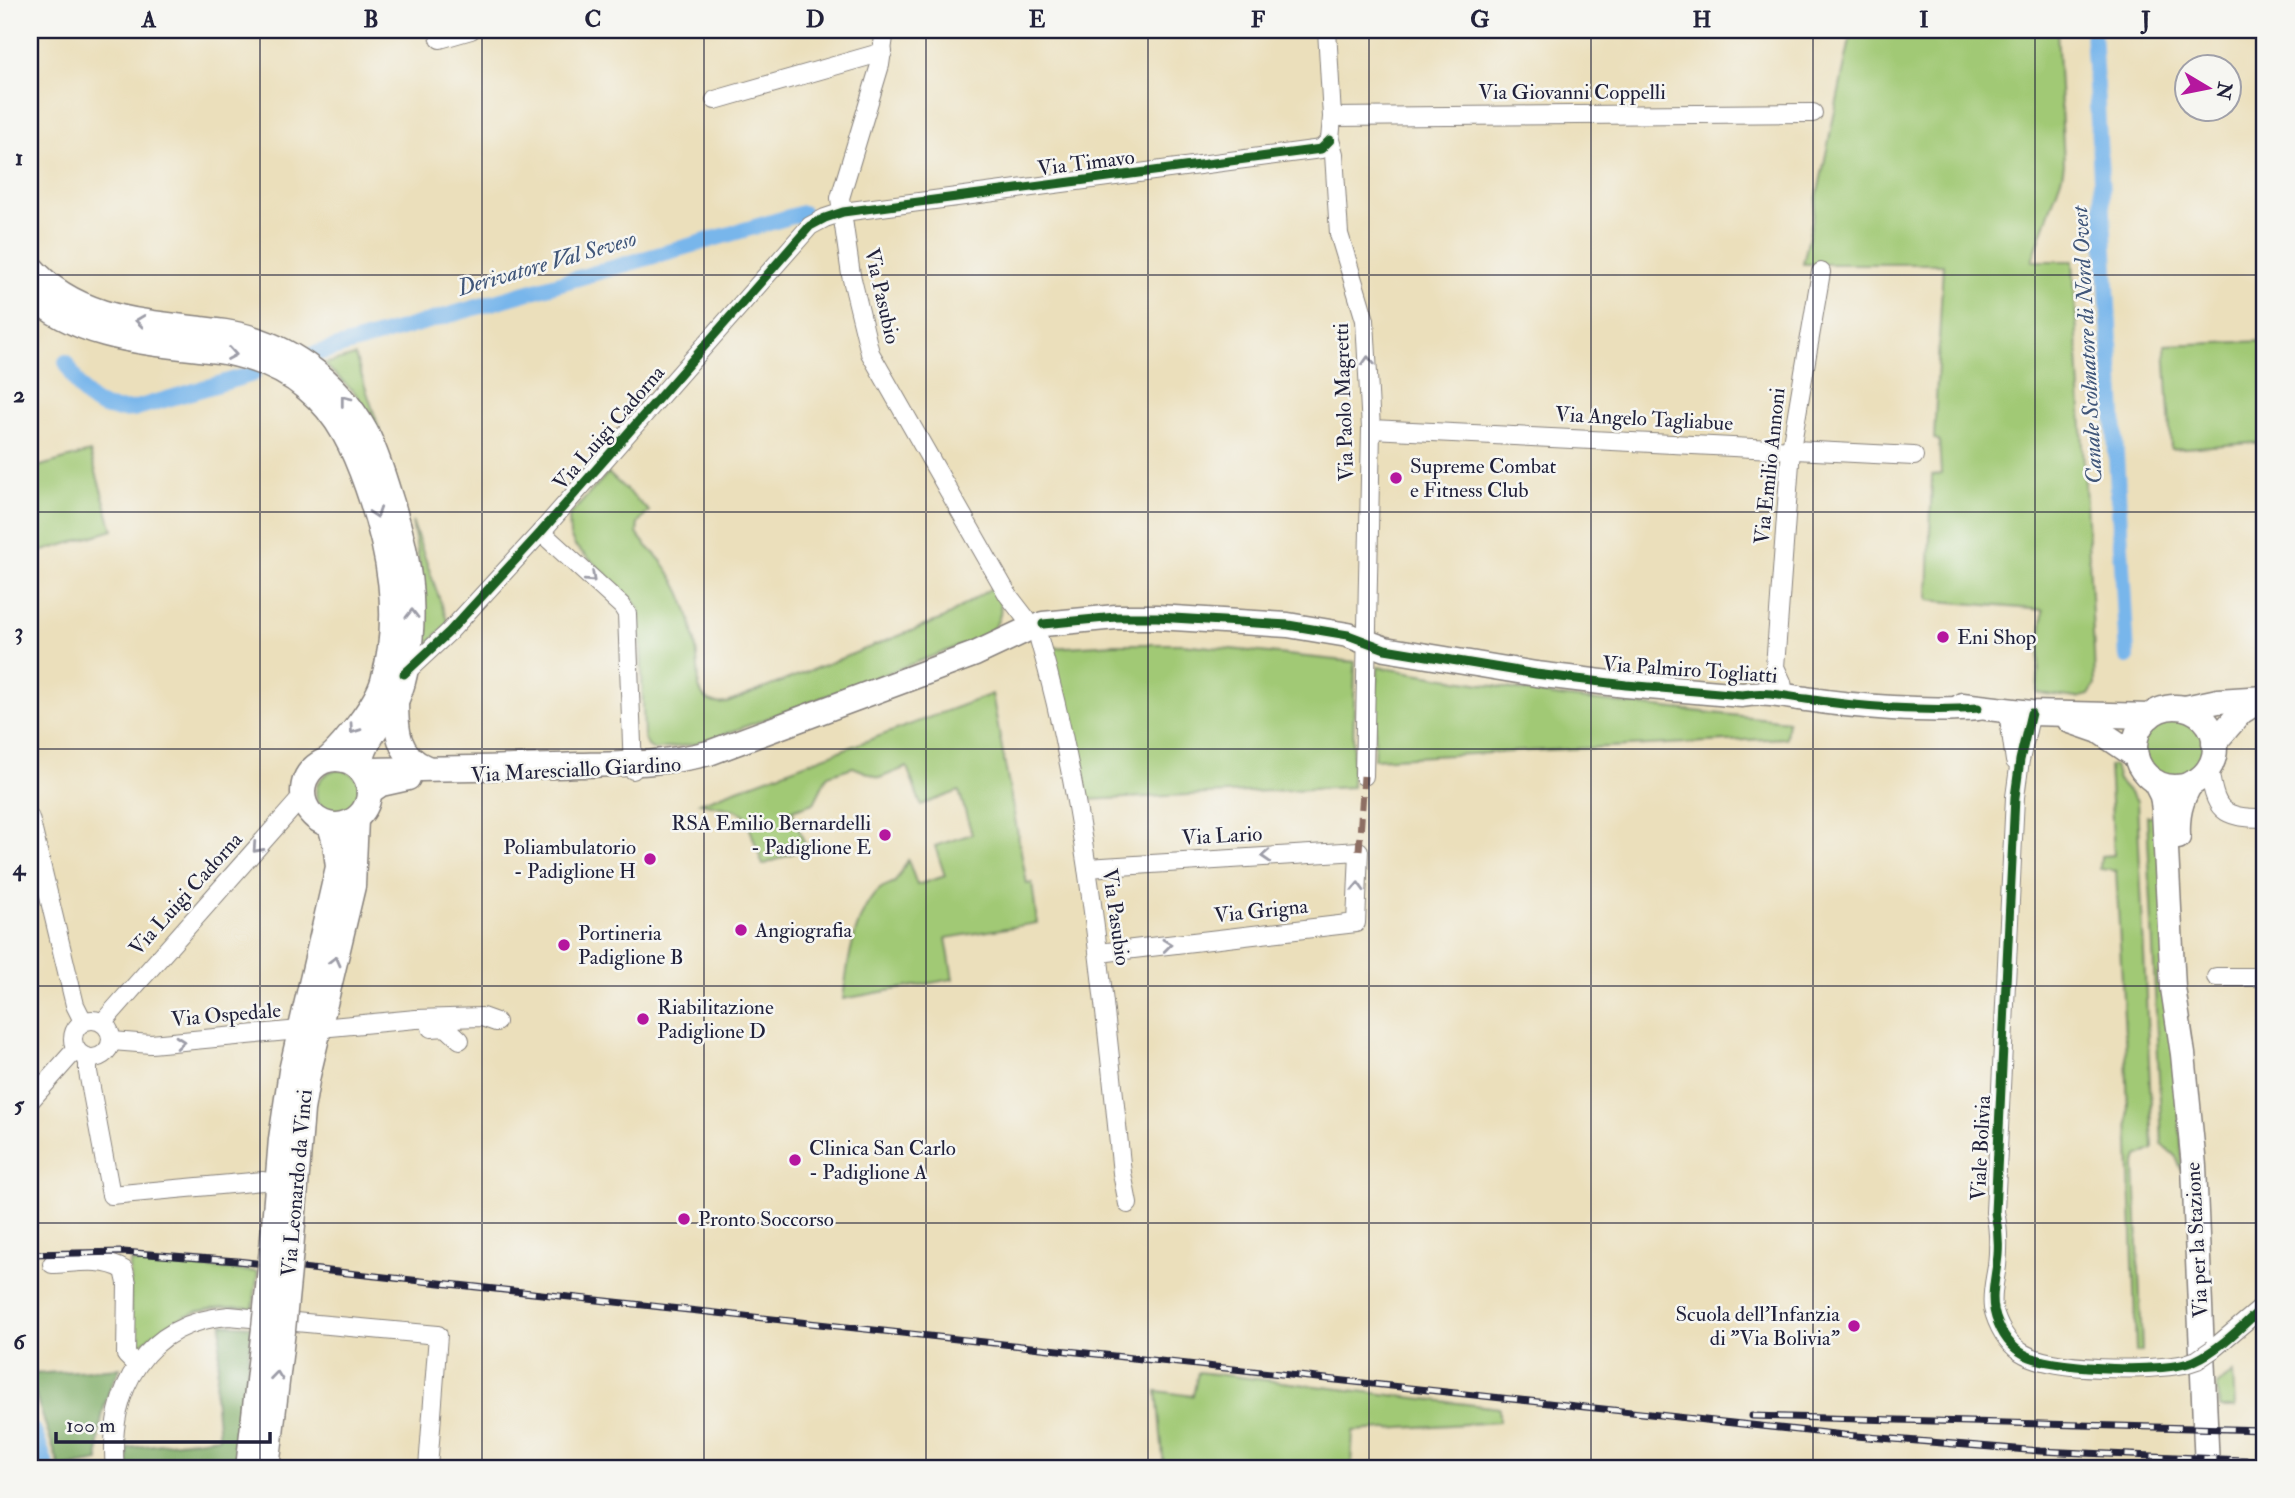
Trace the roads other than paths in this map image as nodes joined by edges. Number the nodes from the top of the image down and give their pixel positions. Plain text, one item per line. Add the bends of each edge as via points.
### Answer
1 (471, 30) edge
2 (886, 30) edge
3 (1327, 30) edge
4 (439, 34) edge
5 (883, 52) junction
6 (715, 100) dead end
7 (1813, 113) dead end
8 (1332, 117) junction
9 (1330, 140) junction
10 (843, 212) junction
11 (30, 266) edge
12 (1821, 272) dead end
13 (30, 294) edge
14 (1371, 429) junction
15 (1791, 449) junction
16 (1914, 456) dead end
17 (541, 532) junction
18 (1030, 632) junction
19 (1367, 642) junction
20 (1775, 667) junction
21 (404, 674) junction
22 (1757, 692) junction
23 (1784, 694) junction
24 (2264, 698) edge
25 (396, 700) junction
26 (2185, 708) junction
27 (2020, 712) junction
28 (2150, 716) junction
29 (2214, 743) junction
30 (2136, 756) junction
31 (328, 759) junction
32 (633, 767) junction
33 (2209, 767) junction
34 (359, 768) junction
35 (428, 768) junction
36 (1364, 776) dead end
37 (2155, 782) junction
38 (2191, 783) junction
39 (369, 792) junction
40 (302, 797) junction
41 (30, 818) edge
42 (2265, 818) edge
43 (356, 819) junction
44 (330, 825) junction
45 (1359, 851) joint
46 (1087, 868) junction
47 (1099, 953) junction
48 (2216, 976) dead end
49 (2265, 977) edge
50 (83, 1021) junction
51 (103, 1022) junction
52 (496, 1022) dead end
53 (321, 1027) junction
54 (460, 1040) dead end
55 (112, 1041) junction
56 (82, 1054) junction
57 (2183, 1054) junction
58 (30, 1101) edge
59 (263, 1181) dead end
60 (1128, 1204) dead end
61 (52, 1264) dead end
62 (2265, 1305) edge
63 (281, 1326) junction
64 (136, 1366) junction
65 (115, 1468) edge
66 (248, 1468) edge
67 (267, 1468) edge
68 (428, 1468) edge
69 (2207, 1468) edge

1 - 4 street
2 - 5 street, Via Pasubio
3 - 8 street, Via Paolo Magretti
5 - 6 street
5 - 10 street, Via Pasubio via 842,188
7 - 8 street, Via Giovanni Coppelli
8 - 9 street, Via Paolo Magretti
9 - 10 street, Via Timavo via 1321,149
14 -> 9 street, Via Paolo Magretti via 1365,320 1339,234
10 - 17 street, Via Luigi Cadorna via 810,226
10 - 18 street, Via Pasubio via 850,275 870,353
21 -> 11 street via 412,633 405,544 367,434 338,391 320,374 272,345 239,334 104,314 63,296
12 - 15 street, Via Emilio Annoni
13 -> 31 street via 57,315 99,333 225,352 265,364 307,388 338,422 351,443 377,515 393,604 382,684
14 - 15 street, Via Angelo Tagliabue
14 - 19 street, Via Paolo Magretti
15 - 16 street, Via Angelo Tagliabue
15 - 20 street, Via Emilio Annoni
17 - 21 street, Via Luigi Cadorna
17 -> 32 street via 627,614
18 - 19 street, Via Palmiro Togliatti via 1157,624
18 - 32 street, Via Maresciallo Giardino via 709,753
18 - 46 street, Via Pasubio via 1070,774
19 - 22 street, Via Palmiro Togliatti
19 - 36 street, Via Paolo Magretti
20 - 22 street
20 - 23 street, Via Emilio Annoni
21 - 25 street
22 - 23 street, Via Palmiro Togliatti
23 - 27 street, Via Palmiro Togliatti via 1804,691
24 - 26 street
24 - 29 street via 2241,712
25 - 34 street via 371,736
25 - 35 street via 398,741 411,760
26 - 28 street via 2166,708
26 - 29 street via 2205,722
27 - 28 street, Via Palmiro Togliatti
27 - 30 street, Via Palmiro Togliatti via 2099,731
27 - 62 street, Viale Bolivia, bridge via 1995,1212 1998,1252 1993,1288 1998,1323 2013,1346 2031,1357 2069,1365 2144,1369 2197,1360
28 - 30 street via 2137,734
29 - 33 street
30 - 37 street
31 - 34 street via 342,759
31 - 40 street via 306,776
32 - 35 street, Via Maresciallo Giardino
32 - 39 street, Via Maresciallo Giardino via 422,776 381,784
33 - 38 street
33 - 42 street via 2212,786 2226,813
34 - 35 street, Via Maresciallo Giardino
34 - 39 street
37 - 38 street via 2176,787
37 - 57 street, Via per la Stazione via 2164,810 2173,988
38 - 57 street, Via per la Stazione via 2183,796 2178,824
39 - 43 street
40 - 44 street via 314,818
40 -> 51 street, Via Luigi Cadorna
41 - 50 street
43 - 44 street
53 -> 43 street, Via Leonardo da Vinci via 354,886
44 - 53 street, Via Leonardo da Vinci via 338,867
45 -> 46 street, Via Lario
47 -> 45 street, Via Grigna via 1356,923
46 - 47 street, Via Pasubio
47 - 60 street, Via Pasubio
48 - 49 street
50 - 51 street
50 - 56 street via 73,1039
51 - 55 street
52 - 53 street, Via Ospedale via 482,1017
53 - 54 street, Via Ospedale via 355,1034 446,1027
55 -> 53 street, Via Ospedale via 151,1044
53 - 63 street, Via Leonardo da Vinci, bridge via 302,1110 282,1249
55 - 56 street via 102,1056
56 - 58 street
56 - 59 street via 111,1195
57 - 69 street, Via per la Stazione via 2194,1166
61 - 64 street via 104,1263 124,1270 126,1355
63 - 64 street via 229,1316 203,1320 164,1339
63 - 66 street, Via Leonardo da Vinci
67 -> 63 street, Via Leonardo da Vinci
63 - 68 street via 439,1335
64 - 65 street via 121,1401

